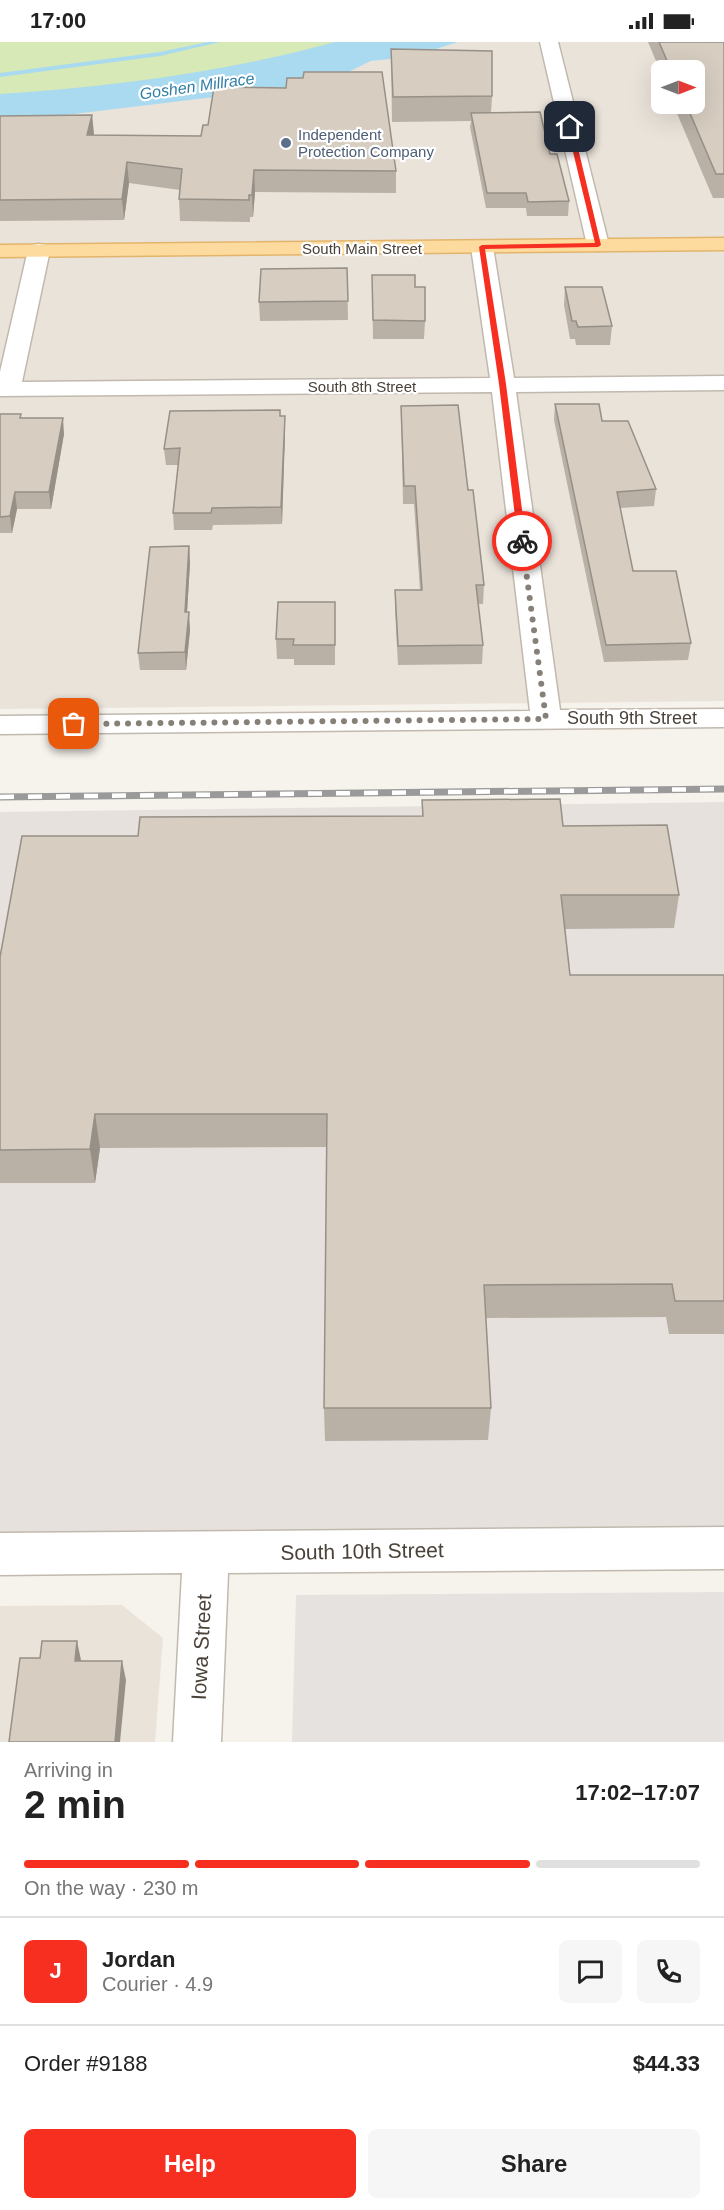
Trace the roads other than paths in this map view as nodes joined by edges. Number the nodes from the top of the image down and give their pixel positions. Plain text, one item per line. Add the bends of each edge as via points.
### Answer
1 (549, 42) edge
2 (724, 244) edge
3 (598, 245) junction
4 (482, 247) junction
5 (39, 250) junction
6 (0, 251) edge
7 (724, 383) edge
8 (503, 384) junction
9 (4, 389) edge
10 (724, 718) edge
11 (546, 719) junction
12 (0, 725) edge
13 (724, 1548) edge
14 (206, 1553) junction
15 (0, 1554) edge
16 (197, 1742) edge

1 - 3 street
2 - 3 main road, South Main Street
3 - 4 main road, South Main Street
4 - 5 main road, South Main Street
4 - 8 street
5 - 6 main road, South Main Street
5 - 9 street
7 - 8 street, South 8th Street
8 - 9 street, South 8th Street
8 - 11 street
10 - 11 street, South 9th Street
11 - 12 street, South 9th Street
13 - 14 street, South 10th Street
14 - 15 street, South 10th Street
14 - 16 street, Iowa Street

